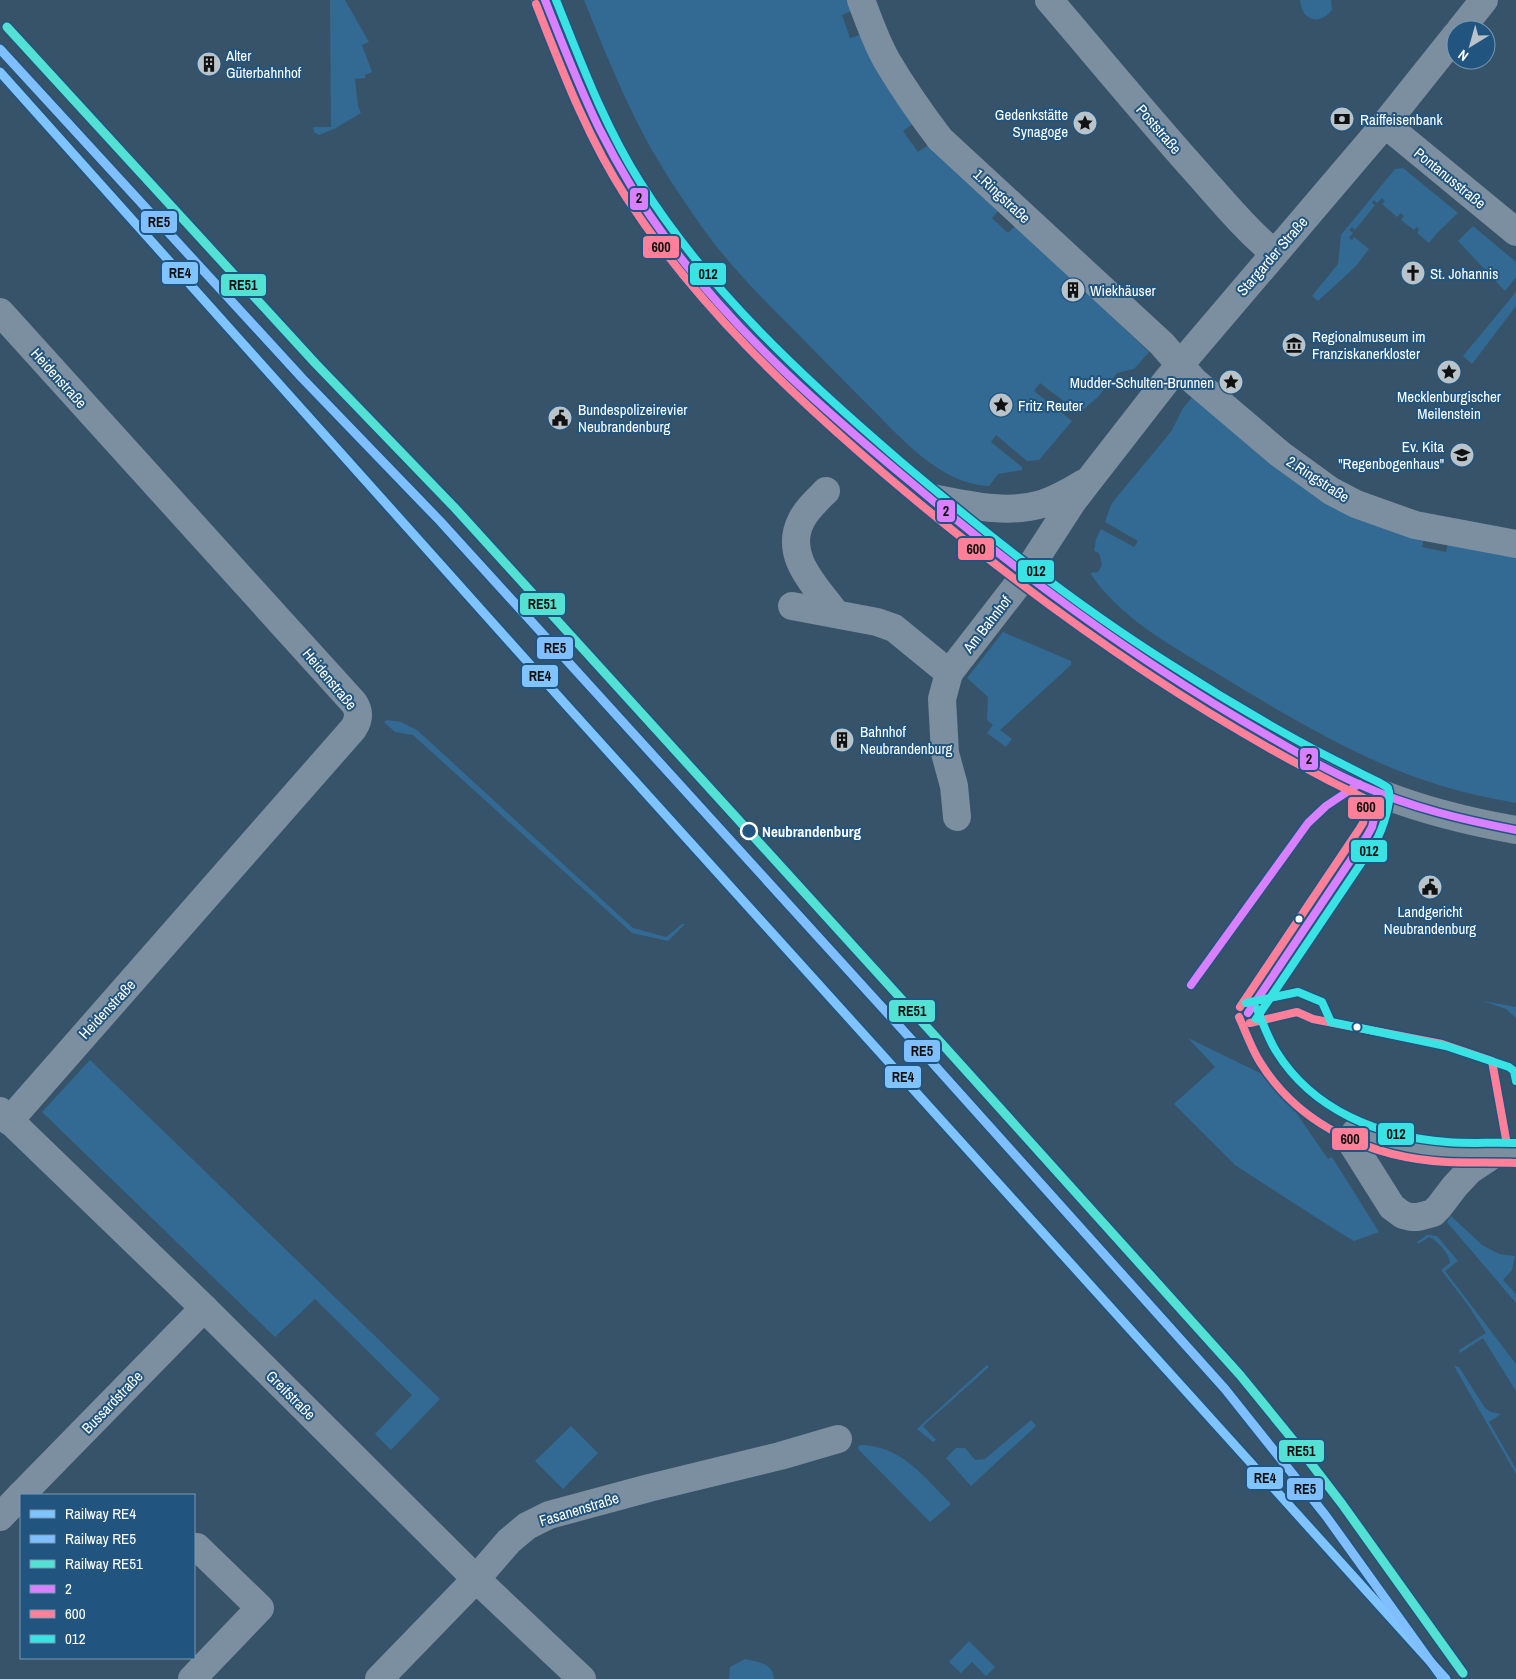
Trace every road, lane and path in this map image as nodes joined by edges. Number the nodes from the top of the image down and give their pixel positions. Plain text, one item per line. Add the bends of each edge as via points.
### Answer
1 (545, 0) edge
2 (862, 0) edge
3 (1049, 0) edge
4 (1484, 0) edge
5 (1468, 20) edge
6 (1446, 48) edge
7 (1385, 124) junction
8 (1516, 232) edge
9 (1274, 254) junction
10 (0, 312) edge
11 (1180, 364) junction
12 (1090, 479) junction
13 (826, 491) dead end
14 (927, 497) junction
15 (1516, 544) edge
16 (1025, 575) junction
17 (792, 606) dead end
18 (836, 614) junction
19 (949, 673) junction
20 (958, 817) dead end
21 (1516, 830) edge
22 (5, 1116) edge
23 (1506, 1153) edge
24 (204, 1308) junction
25 (838, 1439) dead end
26 (22, 1494) edge
27 (20, 1496) edge
28 (0, 1517) edge
29 (197, 1547) dead end
30 (476, 1579) junction
31 (192, 1679) edge
32 (380, 1679) edge
33 (582, 1679) edge

1 - 14 main road via 608,146 630,186 676,251 716,300 832,416
2 - 11 street, 1.Ringstraße via 887,60 940,139
3 - 9 street, Poststraße via 1188,162
4 - 5 street
6 - 7 street, Stargarder Straße
7 - 8 street, Pontanusstraße
7 - 9 street, Stargarder Straße
9 - 11 street, Stargarder Straße
10 - 22 street, Heidenstraße via 348,696 358,708 359,715 353,730
11 - 12 street, Stargarder Straße
11 - 15 street, 2.Ringstraße via 1194,381 1280,454 1331,491 1356,504 1416,525
12 - 14 street, Stargarder Straße via 1043,504 1013,509
12 - 16 street, Stargarder Straße
13 - 18 street via 801,521 795,546 804,570
14 - 16 main road
16 - 19 street, Am Bahnhof
16 - 21 main road via 1164,673 1315,762 1380,794 1417,807
17 - 18 street
18 - 19 street via 894,628
19 - 20 street, Am Bahnhof via 942,698 946,753
22 - 24 street, Greifstraße
23 - 23 street via 1423,1149 1356,1132 1353,1142 1412,1212 1439,1207 1470,1170
24 - 26 street, Bussardstraße
24 - 30 street, Greifstraße
25 - 30 street, Fasanenstraße via 549,1515 508,1541
27 - 28 street, Bussardstraße
29 - 31 street via 260,1608
30 - 32 street, Fasanenstraße
30 - 33 street, Greifstraße

